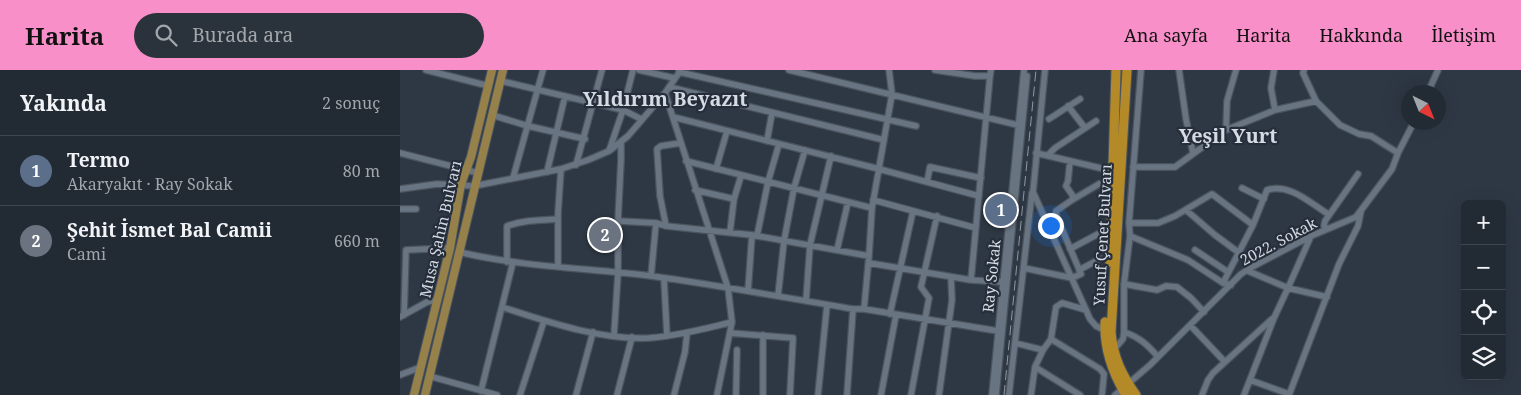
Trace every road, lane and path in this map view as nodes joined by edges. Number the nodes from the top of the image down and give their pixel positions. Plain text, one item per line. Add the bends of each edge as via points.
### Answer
1 (426, 70) edge
2 (491, 70) edge
3 (504, 70) edge
4 (543, 70) edge
5 (602, 70) edge
6 (632, 70) edge
7 (639, 70) edge
8 (680, 70) edge
9 (789, 70) edge
10 (889, 70) edge
11 (935, 70) edge
12 (1025, 70) edge
13 (1045, 70) edge
14 (1116, 70) edge
15 (1127, 70) edge
16 (1141, 70) edge
17 (1179, 70) edge
18 (1236, 70) edge
19 (1274, 70) edge
20 (1304, 70) edge
21 (1438, 70) edge
22 (990, 73) edge
23 (674, 78) junction
24 (501, 81) junction
25 (1431, 85) edge
26 (489, 86) junction
27 (668, 86) junction
28 (537, 89) junction
29 (665, 92) junction
30 (892, 94) junction
31 (565, 96) junction
32 (1080, 98) dead end
33 (1316, 101) junction
34 (594, 104) junction
35 (1068, 106) junction
36 (623, 110) junction
37 (1274, 110) junction
38 (772, 113) junction
39 (492, 115) junction
40 (985, 116) junction
41 (673, 117) junction
42 (641, 119) junction
43 (1049, 119) dead end
44 (888, 120) junction
45 (1096, 121) dead end
46 (1018, 125) junction
47 (528, 126) junction
48 (916, 126) dead end
49 (1085, 128) junction
50 (1226, 130) junction
51 (1410, 130) edge
52 (556, 131) junction
53 (726, 132) junction
54 (585, 139) junction
55 (884, 140) junction
56 (767, 141) junction
57 (620, 142) junction
58 (681, 143) junction
59 (779, 144) junction
60 (805, 150) junction
61 (609, 151) junction
62 (400, 153) edge
63 (1036, 153) junction
64 (1193, 153) junction
65 (1398, 153) junction
66 (1048, 155) junction
67 (831, 156) junction
68 (686, 161) junction
69 (1070, 162) junction
70 (576, 165) junction
71 (1133, 167) junction
72 (716, 168) junction
73 (467, 169) junction
74 (561, 169) junction
75 (879, 169) junction
76 (1113, 171) junction
77 (547, 172) junction
78 (478, 173) junction
79 (1358, 174) dead end
80 (741, 176) junction
81 (513, 178) junction
82 (981, 178) junction
83 (768, 182) junction
84 (927, 182) junction
85 (462, 184) junction
86 (1099, 184) dead end
87 (474, 186) junction
88 (794, 188) junction
89 (1242, 188) dead end
90 (400, 189) edge
91 (695, 190) junction
92 (1033, 192) junction
93 (822, 196) junction
94 (979, 196) junction
95 (734, 199) junction
96 (1264, 199) junction
97 (873, 200) junction
98 (1072, 200) junction
99 (848, 202) junction
100 (872, 208) junction
101 (400, 209) edge
102 (416, 209) dead end
103 (1186, 210) junction
104 (913, 211) junction
105 (1361, 211) junction
106 (1328, 214) junction
107 (938, 216) junction
108 (558, 219) junction
109 (618, 221) junction
110 (1129, 223) junction
111 (656, 224) junction
112 (1253, 225) junction
113 (666, 226) junction
114 (976, 228) junction
115 (708, 230) junction
116 (1327, 230) junction
117 (730, 232) junction
118 (1098, 234) dead end
119 (754, 235) junction
120 (1130, 236) junction
121 (1311, 236) junction
122 (784, 241) junction
123 (810, 245) junction
124 (450, 248) junction
125 (837, 250) junction
126 (1070, 250) junction
127 (1195, 250) dead end
128 (459, 252) junction
129 (1238, 252) junction
130 (869, 256) junction
131 (1100, 259) dead end
132 (510, 262) junction
133 (869, 263) junction
134 (558, 266) junction
135 (900, 268) junction
136 (1024, 268) junction
137 (1079, 270) junction
138 (1248, 271) junction
139 (926, 272) junction
140 (1228, 272) junction
141 (618, 273) junction
142 (652, 276) junction
143 (950, 277) junction
144 (1072, 278) junction
145 (664, 279) junction
146 (971, 280) junction
147 (1003, 282) junction
148 (1223, 283) junction
149 (1124, 284) junction
150 (1231, 285) junction
151 (728, 288) junction
152 (1288, 288) junction
153 (748, 291) junction
154 (778, 296) junction
155 (1327, 297) junction
156 (438, 300) junction
157 (806, 301) junction
158 (827, 305) junction
159 (502, 307) junction
160 (853, 309) junction
161 (864, 309) junction
162 (1086, 310) junction
163 (1204, 312) junction
164 (893, 315) junction
165 (402, 316) edge
166 (1274, 318) junction
167 (925, 319) junction
168 (544, 321) junction
169 (732, 322) junction
170 (948, 323) junction
171 (1190, 325) junction
172 (998, 331) junction
173 (1108, 331) junction
174 (593, 332) junction
175 (1124, 332) junction
176 (687, 333) junction
177 (730, 333) junction
178 (763, 335) junction
179 (614, 336) junction
180 (667, 336) junction
181 (632, 337) junction
182 (1051, 339) junction
183 (1015, 343) junction
184 (1117, 346) dead end
185 (737, 350) dead end
186 (1043, 350) junction
187 (1158, 357) junction
188 (1226, 362) junction
189 (421, 367) junction
190 (1035, 367) junction
191 (400, 375) edge
192 (429, 376) junction
193 (1250, 380) junction
194 (1123, 390) edge
195 (481, 391) junction
196 (1072, 393) edge
197 (414, 395) edge
198 (425, 395) edge
199 (497, 395) edge
200 (520, 395) edge
201 (576, 395) edge
202 (617, 395) edge
203 (674, 395) edge
204 (717, 395) edge
205 (736, 395) edge
206 (763, 395) edge
207 (790, 395) edge
208 (818, 395) edge
209 (848, 395) edge
210 (881, 395) edge
211 (911, 395) edge
212 (939, 395) edge
213 (992, 395) edge
214 (996, 395) edge
215 (1009, 395) edge
216 (1032, 395) edge
217 (1080, 395) edge
218 (1102, 395) edge
219 (1136, 395) edge
220 (1202, 395) edge
221 (1244, 395) edge
222 (1289, 395) edge

1 - 26 street
2 - 26 main road, Musa Şahin Bulvarı
3 - 24 main road, Musa Şahin Bulvarı
4 - 28 street
5 - 34 street
6 - 36 street
7 - 23 street
8 - 23 street
8 - 44 street
9 - 30 street
10 - 30 street
11 - 22 street via 975,76
12 - 46 street, Ray Sokak
12 - 214 street
13 - 63 street
14 - 76 highway, Yusuf Çenet Bulvarı
15 - 173 highway, Yusuf Çenet Bulvarı
16 - 71 street
17 - 64 street
18 - 50 street via 1228,101
19 - 37 street via 1271,88
20 - 33 street
21 - 25 street
22 - 40 street
23 - 27 street
24 - 28 street
24 - 39 main road, Musa Şahin Bulvarı
26 - 73 main road, Musa Şahin Bulvarı
27 - 29 street
27 - 38 street
28 - 31 street
28 - 47 street
29 - 41 street
29 - 42 street
30 - 40 street
30 - 44 street
31 - 34 street
31 - 52 street
32 - 35 street
33 - 37 street
33 - 65 street via 1340,125 1371,136
34 - 36 street
34 - 54 street
35 - 43 street
35 - 49 street
36 - 42 street
36 - 61 street
37 - 50 street
38 - 55 street
38 - 56 street
39 - 47 street
39 - 78 main road, Musa Şahin Bulvarı
40 - 46 street
40 - 82 street
41 - 53 street
41 - 58 street
42 - 57 street
44 - 48 street
44 - 55 street
45 - 49 street
46 - 147 street, Ray Sokak
47 - 52 street
47 - 81 street
49 - 66 street
50 - 64 street
51 - 65 street, 2022. Sokak
52 - 54 street
52 - 77 street
53 - 56 street
53 - 72 street
54 - 70 street
55 - 75 street
56 - 59 street
57 - 61 street
57 - 109 street
58 - 68 street
58 - 113 street via 657,149
59 - 60 street
59 - 83 street
60 - 67 street
60 - 88 street
61 - 70 street
62 - 73 street
63 - 66 street
63 - 92 street
64 - 71 street via 1175,167
65 - 105 street, 2022. Sokak via 1392,169
66 - 69 street
67 - 75 street
67 - 93 street
68 - 72 street
68 - 91 street
69 - 76 street
69 - 98 street via 1066,186
70 - 74 street
71 - 110 street
72 - 80 street
73 - 78 street
73 - 85 main road, Musa Şahin Bulvarı
74 - 77 street
74 - 108 street
75 - 84 street
75 - 97 street
76 - 173 highway, Yusuf Çenet Bulvarı
77 - 81 street
78 - 87 main road, Musa Şahin Bulvarı
79 - 106 street
80 - 83 street
80 - 95 street
81 - 87 street
82 - 84 street via 930,167
82 - 94 street
83 - 88 street
83 - 119 street
84 - 94 street
85 - 87 street
85 - 90 street
85 - 124 main road, Musa Şahin Bulvarı
86 - 98 street
87 - 128 main road, Musa Şahin Bulvarı
88 - 93 street
88 - 122 street
89 - 96 street
91 - 95 street
91 - 115 street
92 - 136 street
92 - 144 street
93 - 99 street
93 - 123 street
94 - 114 street
95 - 117 street
96 - 106 street via 1267,190 1285,190
96 - 112 street
97 - 100 street
97 - 104 street
98 - 126 street via 1056,211
99 - 100 street
99 - 125 street
100 - 130 street
101 - 102 street
103 - 110 street via 1158,223
103 - 112 street via 1212,194
103 - 129 street
104 - 107 street
104 - 135 street
105 - 116 street, 2022. Sokak via 1351,220
105 - 155 street via 1358,226
106 - 116 street via 1324,226
107 - 114 street
107 - 139 street
108 - 132 street via 516,222 507,226
108 - 134 street
109 - 111 street
109 - 141 street
110 - 120 street
111 - 113 street
111 - 142 street
112 - 129 street
113 - 115 street
114 - 146 street
115 - 117 street
115 - 151 street
116 - 121 street, 2022. Sokak
117 - 119 street
118 - 126 street
119 - 122 street
119 - 153 street
120 - 148 street via 1188,260
120 - 149 street
121 - 138 street, 2022. Sokak
121 - 152 street
122 - 123 street
122 - 154 street
123 - 125 street
123 - 157 street
124 - 156 main road, Musa Şahin Bulvarı
124 - 165 street via 406,250
125 - 130 street
126 - 137 street
127 - 140 street
128 - 132 street
128 - 192 main road, Musa Şahin Bulvarı
129 - 140 street
130 - 133 street
131 - 137 street
132 - 134 street
132 - 159 street
133 - 135 street
133 - 161 street
134 - 141 street
135 - 139 street
135 - 164 street
136 - 144 street
136 - 183 street
137 - 144 street via 1081,274
138 - 150 street, 2022. Sokak
138 - 152 street
139 - 143 street
139 - 167 street via 921,287 929,298
140 - 148 street
141 - 142 street
141 - 179 street
142 - 145 street
143 - 146 street
143 - 170 street via 952,300
144 - 162 street
145 - 151 street
145 - 180 street
146 - 147 street
147 - 172 street, Ray Sokak
148 - 150 street
149 - 163 street via 1157,290 1166,286 1177,287
149 - 175 street
150 - 163 street, 2022. Sokak
151 - 153 street
151 - 169 street
152 - 155 street
152 - 166 street
153 - 154 street
154 - 157 street
155 - 222 street
156 - 165 street via 427,302
156 - 189 main road, Musa Şahin Bulvarı
157 - 158 street
158 - 160 street
158 - 208 street
159 - 168 street
159 - 195 street
160 - 161 street
160 - 209 street
161 - 164 street
162 - 173 street via 1093,324
162 - 182 street via 1058,304
163 - 171 street, 2022. Sokak
164 - 167 street
164 - 210 street
166 - 188 street
166 - 193 street
167 - 170 street
167 - 211 street
168 - 174 street
168 - 200 street
169 - 176 street
169 - 177 street
170 - 172 street
170 - 212 street
171 - 187 street, 2022. Sokak
171 - 188 street
172 - 213 street, Ray Sokak
173 - 194 highway, Yusuf Çenet Bulvarı via 1106,346
174 - 179 street
174 - 201 street
175 - 184 street via 1124,339
175 - 187 street via 1136,336
176 - 180 street
176 - 203 street
177 - 178 street
177 - 204 street
178 - 206 street
178 - 207 street via 793,338
179 - 181 street
180 - 181 street
181 - 202 street
182 - 186 street
182 - 218 street via 1100,369 1104,374
183 - 186 street
183 - 215 street
185 - 205 street
186 - 190 street
187 - 194 street, 2022. Sokak
188 - 220 street via 1208,380
189 - 191 street
189 - 197 main road, Musa Şahin Bulvarı
190 - 196 street
190 - 216 street
192 - 195 street
192 - 198 main road, Musa Şahin Bulvarı
193 - 221 street
193 - 222 street
194 - 219 highway, Yusuf Çenet Bulvarı
195 - 199 street
196 - 217 street

